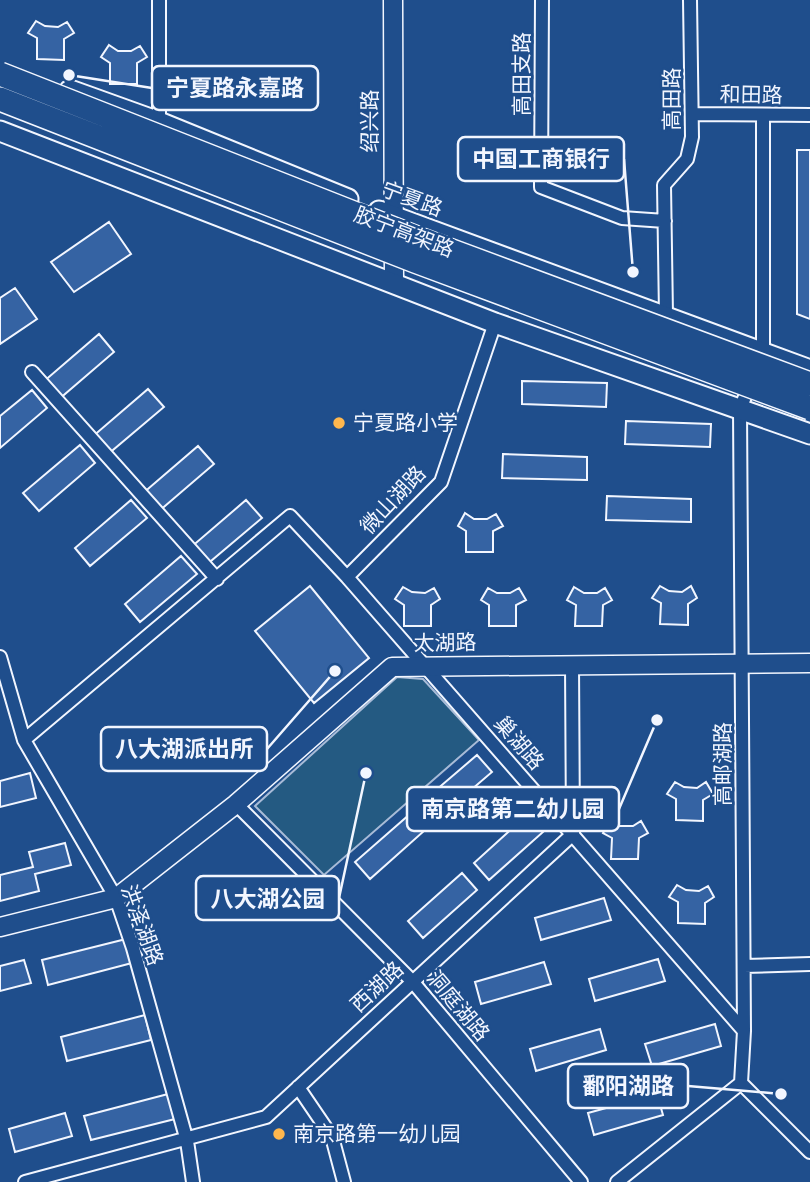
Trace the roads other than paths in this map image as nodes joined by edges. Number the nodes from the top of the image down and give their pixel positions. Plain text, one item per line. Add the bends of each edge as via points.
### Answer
1 (159, 0) edge
2 (393, 0) edge
3 (542, 0) edge
4 (690, 0) edge
5 (0, 64) edge
6 (0, 74) edge
7 (0, 99) edge
8 (692, 114) junction
9 (763, 115) junction
10 (810, 116) edge
11 (159, 122) junction
12 (0, 131) edge
13 (158, 190) junction
14 (394, 217) junction
15 (665, 220) junction
16 (394, 283) junction
17 (666, 315) junction
18 (495, 323) junction
19 (763, 351) junction
20 (810, 370) edge
21 (32, 372) dead end
22 (810, 384) edge
23 (810, 408) edge
24 (740, 409) junction
25 (810, 434) edge
26 (347, 577) junction
27 (217, 579) junction
28 (0, 657) edge
29 (741, 662) junction
30 (572, 663) junction
31 (810, 663) edge
32 (426, 666) junction
33 (24, 740) junction
34 (236, 804) junction
35 (573, 834) junction
36 (116, 898) junction
37 (0, 927) edge
38 (810, 964) edge
39 (744, 966) junction
40 (412, 981) junction
41 (744, 1031) junction
42 (741, 1083) junction
43 (298, 1087) junction
44 (187, 1141) junction
45 (810, 1152) edge
46 (25, 1182) edge
47 (192, 1182) edge
48 (344, 1182) edge
49 (581, 1182) edge
50 (617, 1182) edge

1 - 11 street
2 - 14 street, 绍兴路
3 - 15 street, 高田支路 via 541,187 622,218
4 - 8 street, 高田路
5 - 11 main road, 宁夏路
6 - 22 highway, 胶宁高架路, bridge via 422,240
7 - 23 highway, 胶宁高架路, bridge
8 - 9 street, 和田路
8 - 15 street, 高田路 via 687,159 664,185
9 - 10 street, 和田路
9 - 19 street
11 - 13 street
11 - 14 main road, 宁夏路
12 - 13 main road
13 - 16 main road
14 - 16 street, 绍兴路
14 - 17 main road, 宁夏路
15 - 17 street, 高田路
16 - 18 main road
17 - 19 main road, 宁夏路
18 - 24 main road
18 - 26 street, 微山湖路 via 441,482
19 - 20 main road, 宁夏路
19 - 24 street, 高邮湖路
21 - 27 street
24 - 25 main road
24 - 29 street, 高邮湖路
26 - 27 street, 巢湖路 via 290,516
26 - 32 street, 巢湖路
27 - 33 street
28 - 33 street, 洪泽湖路
29 - 30 street, 太湖路
29 - 31 street, 太湖路
29 - 39 street, 高邮湖路
30 - 32 street, 太湖路
30 - 35 street
32 - 34 street, 太湖路 via 392,667
32 - 35 street, 巢湖路
33 - 36 street, 洪泽湖路
34 - 36 street, 太湖路
34 - 40 street, 洞庭湖路
35 - 40 street, 西湖路
35 - 41 street, 巢湖路
36 - 37 street, 太湖路
36 - 44 street, 洪泽湖路
38 - 39 street
39 - 41 street, 高邮湖路
40 - 43 street, 西湖路
40 - 49 street, 洞庭湖路
41 - 42 street, 高邮湖路
42 - 45 street
42 - 50 street
43 - 44 street, 西湖路 via 266,1117
43 - 48 street via 332,1138
44 - 46 street, 西湖路
44 - 47 street, 洪泽湖路

